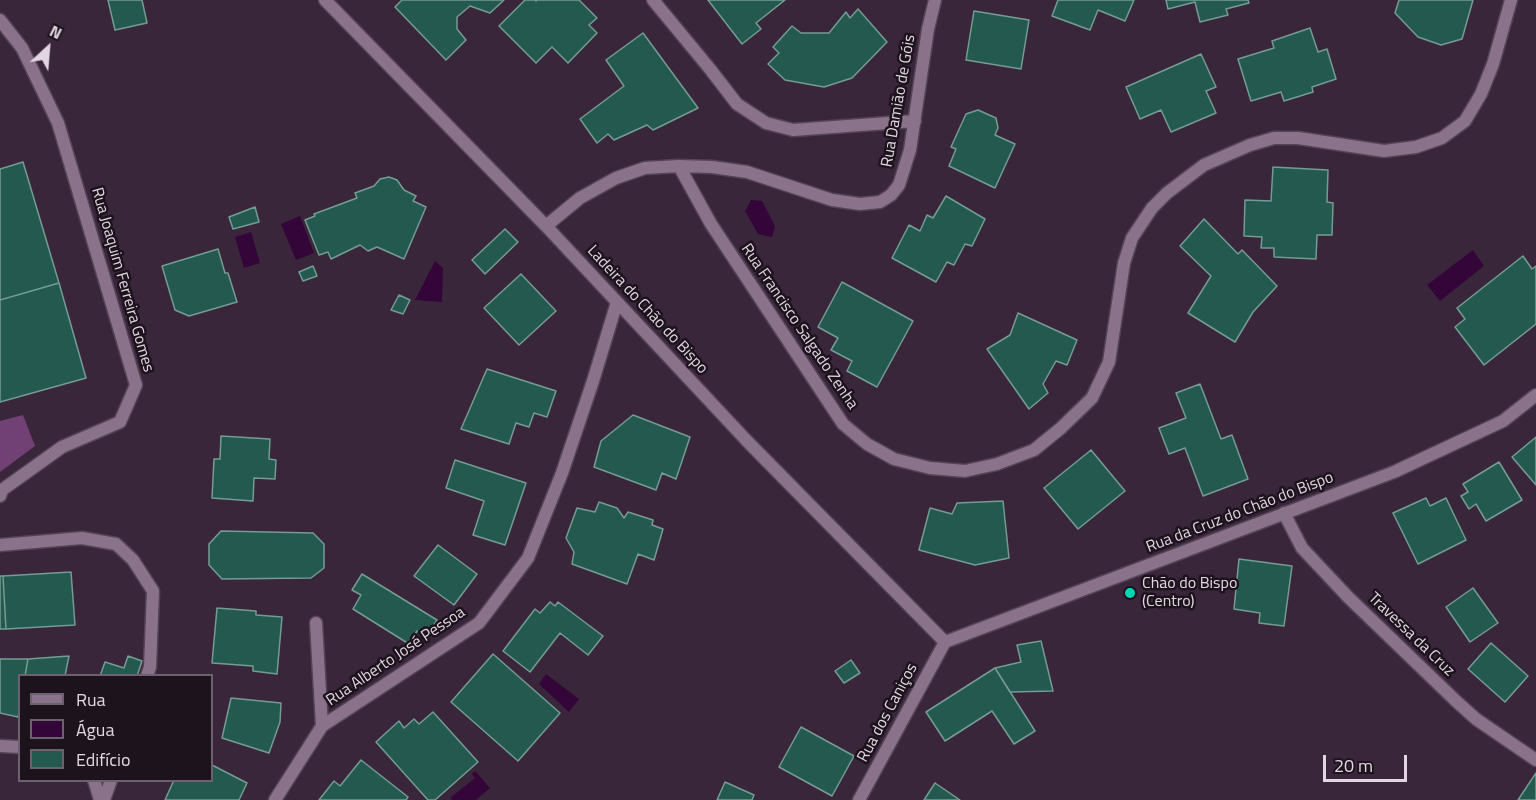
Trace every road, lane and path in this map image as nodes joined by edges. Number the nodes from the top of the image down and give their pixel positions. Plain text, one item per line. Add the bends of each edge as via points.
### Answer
1 (325, 0) edge
2 (653, 0) edge
3 (935, 0) edge
4 (1511, 0) edge
5 (0, 20) edge
6 (915, 121) junction
7 (679, 166) junction
8 (546, 226) junction
9 (617, 303) junction
10 (1536, 395) edge
11 (0, 496) edge
12 (1284, 513) junction
13 (0, 545) edge
14 (316, 623) dead end
15 (945, 642) junction
16 (147, 674) edge
17 (322, 726) junction
18 (0, 746) edge
19 (18, 747) edge
20 (1536, 760) edge
21 (95, 782) edge
22 (110, 782) edge
23 (102, 800) edge
24 (275, 800) edge
25 (860, 800) edge

1 - 8 street, Ladeira do Chão do Bispo
2 - 6 street via 737,104 766,123 793,130
3 - 6 street, Rua Damião de Góis
4 - 7 street, Rua Francisco Salgado Zenha via 1481,94 1465,122 1442,138 1416,147 1384,151 1274,138 1204,165 1167,193 1132,238 1124,262 1109,362 1092,398 1034,450 965,471 894,459 843,424 711,224
5 - 11 street, Rua Joaquim Ferreira Gomes via 22,48 58,123 136,385 120,422 62,447 2,490
6 - 7 street, Rua Damião de Góis via 899,185 880,202 832,200 747,172
7 - 8 street, Rua Damião de Góis via 645,168 616,178 580,198
8 - 9 street, Ladeira do Chão do Bispo
9 - 15 street, Ladeira do Chão do Bispo
9 - 17 street, Rua Alberto José Pessoa via 562,473 528,558 479,623
10 - 12 street, Rua da Cruz do Chão do Bispo via 1503,421 1404,468
12 - 15 street, Rua da Cruz do Chão do Bispo
12 - 20 street, Travessa da Cruz via 1302,548 1348,597 1476,719
13 - 16 street via 82,538 116,544 133,560 153,591
14 - 17 street
15 - 25 street, Rua dos Caniços
17 - 24 street, Rua Alberto José Pessoa
18 - 19 street
21 - 23 street
22 - 23 street

